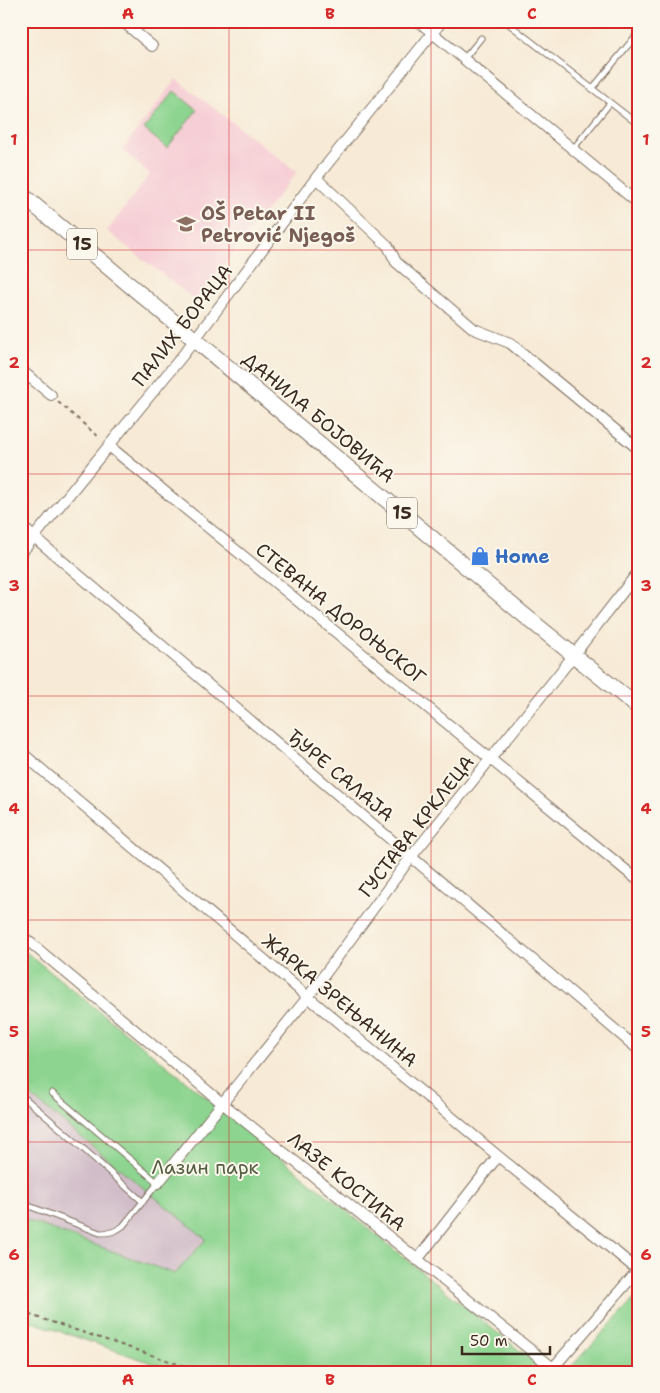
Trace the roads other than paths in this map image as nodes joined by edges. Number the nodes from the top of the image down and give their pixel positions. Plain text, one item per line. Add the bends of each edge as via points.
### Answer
1 (122, 21) edge
2 (418, 21) edge
3 (442, 21) edge
4 (505, 21) edge
5 (639, 32) edge
6 (432, 33) junction
7 (481, 38) dead end
8 (152, 46) dead end
9 (464, 59) junction
10 (592, 89) junction
11 (610, 103) junction
12 (639, 124) edge
13 (572, 149) junction
14 (316, 178) junction
15 (21, 194) edge
16 (639, 204) edge
17 (195, 339) junction
18 (21, 370) edge
19 (51, 395) road end
20 (109, 446) junction
21 (636, 447) dead end
22 (21, 526) edge
23 (34, 537) junction
24 (21, 553) edge
25 (639, 571) edge
26 (574, 655) junction
27 (639, 708) edge
28 (21, 752) edge
29 (491, 758) junction
30 (411, 857) junction
31 (639, 881) edge
32 (21, 935) edge
33 (308, 997) junction
34 (639, 1050) edge
35 (52, 1093) dead end
36 (21, 1096) edge
37 (222, 1103) junction
38 (498, 1156) junction
39 (158, 1183) junction
40 (21, 1202) edge
41 (143, 1202) junction
42 (417, 1260) junction
43 (638, 1271) edge

1 - 8 street
2 - 6 street
3 - 6 street, ПАЛИХ БОРАЦА
4 - 10 lane
5 - 10 lane
6 - 9 street
6 - 14 street, ПАЛИХ БОРАЦА
7 - 9 lane
9 - 13 street
10 - 11 lane
11 - 12 lane
11 - 13 lane
13 - 16 street
14 - 17 street, ПАЛИХ БОРАЦА
14 - 21 street via 388,246 396,262 474,329 510,343
15 - 17 main road, ДАНИЛА БОЈОВИЋА / 15
17 - 20 street, ПАЛИХ БОРАЦА
17 - 26 main road, ДАНИЛА БОЈОВИЋА / 15
18 - 19 street
20 - 23 street, ПАЛИХ БОРАЦА
20 - 29 street, СТЕВАНА ДОРОЊСКОГ
22 - 23 street, ЂУРЕ САЛАЈА
23 - 24 street, ПАЛИХ БОРАЦА
23 - 30 street, ЂУРЕ САЛАЈА
25 - 26 street, ГУСТАВА КРКЛЕЦА
26 - 27 main road, ДАНИЛА БОЈОВИЋА / 15
26 - 29 street, ГУСТАВА КРКЛЕЦА
28 - 33 street, ЖАРКА ЗРЕЊАНИНА
29 - 30 street, ГУСТАВА КРКЛЕЦА
29 - 31 street, СТЕВАНА ДОРОЊСКОГ
30 - 33 street, ГУСТАВА КРКЛЕЦА
30 - 34 street, ЂУРЕ САЛАЈА
32 - 37 street, ЛАЗЕ КОСТИЋА
33 - 37 street, ГУСТАВА КРКЛЕЦА
33 - 38 street, ЖАРКА ЗРЕЊАНИНА
35 - 39 lane
36 - 41 lane
37 - 39 street, ГУСТАВА КРКЛЕЦА
37 - 42 street, ЛАЗЕ КОСТИЋА
38 - 42 street
38 - 43 street, ЖАРКА ЗРЕЊАНИНА
39 - 41 lane
40 - 41 lane via 100,1233 116,1231 123,1226
42 - 43 street, ЛАЗЕ КОСТИЋА via 553,1368

